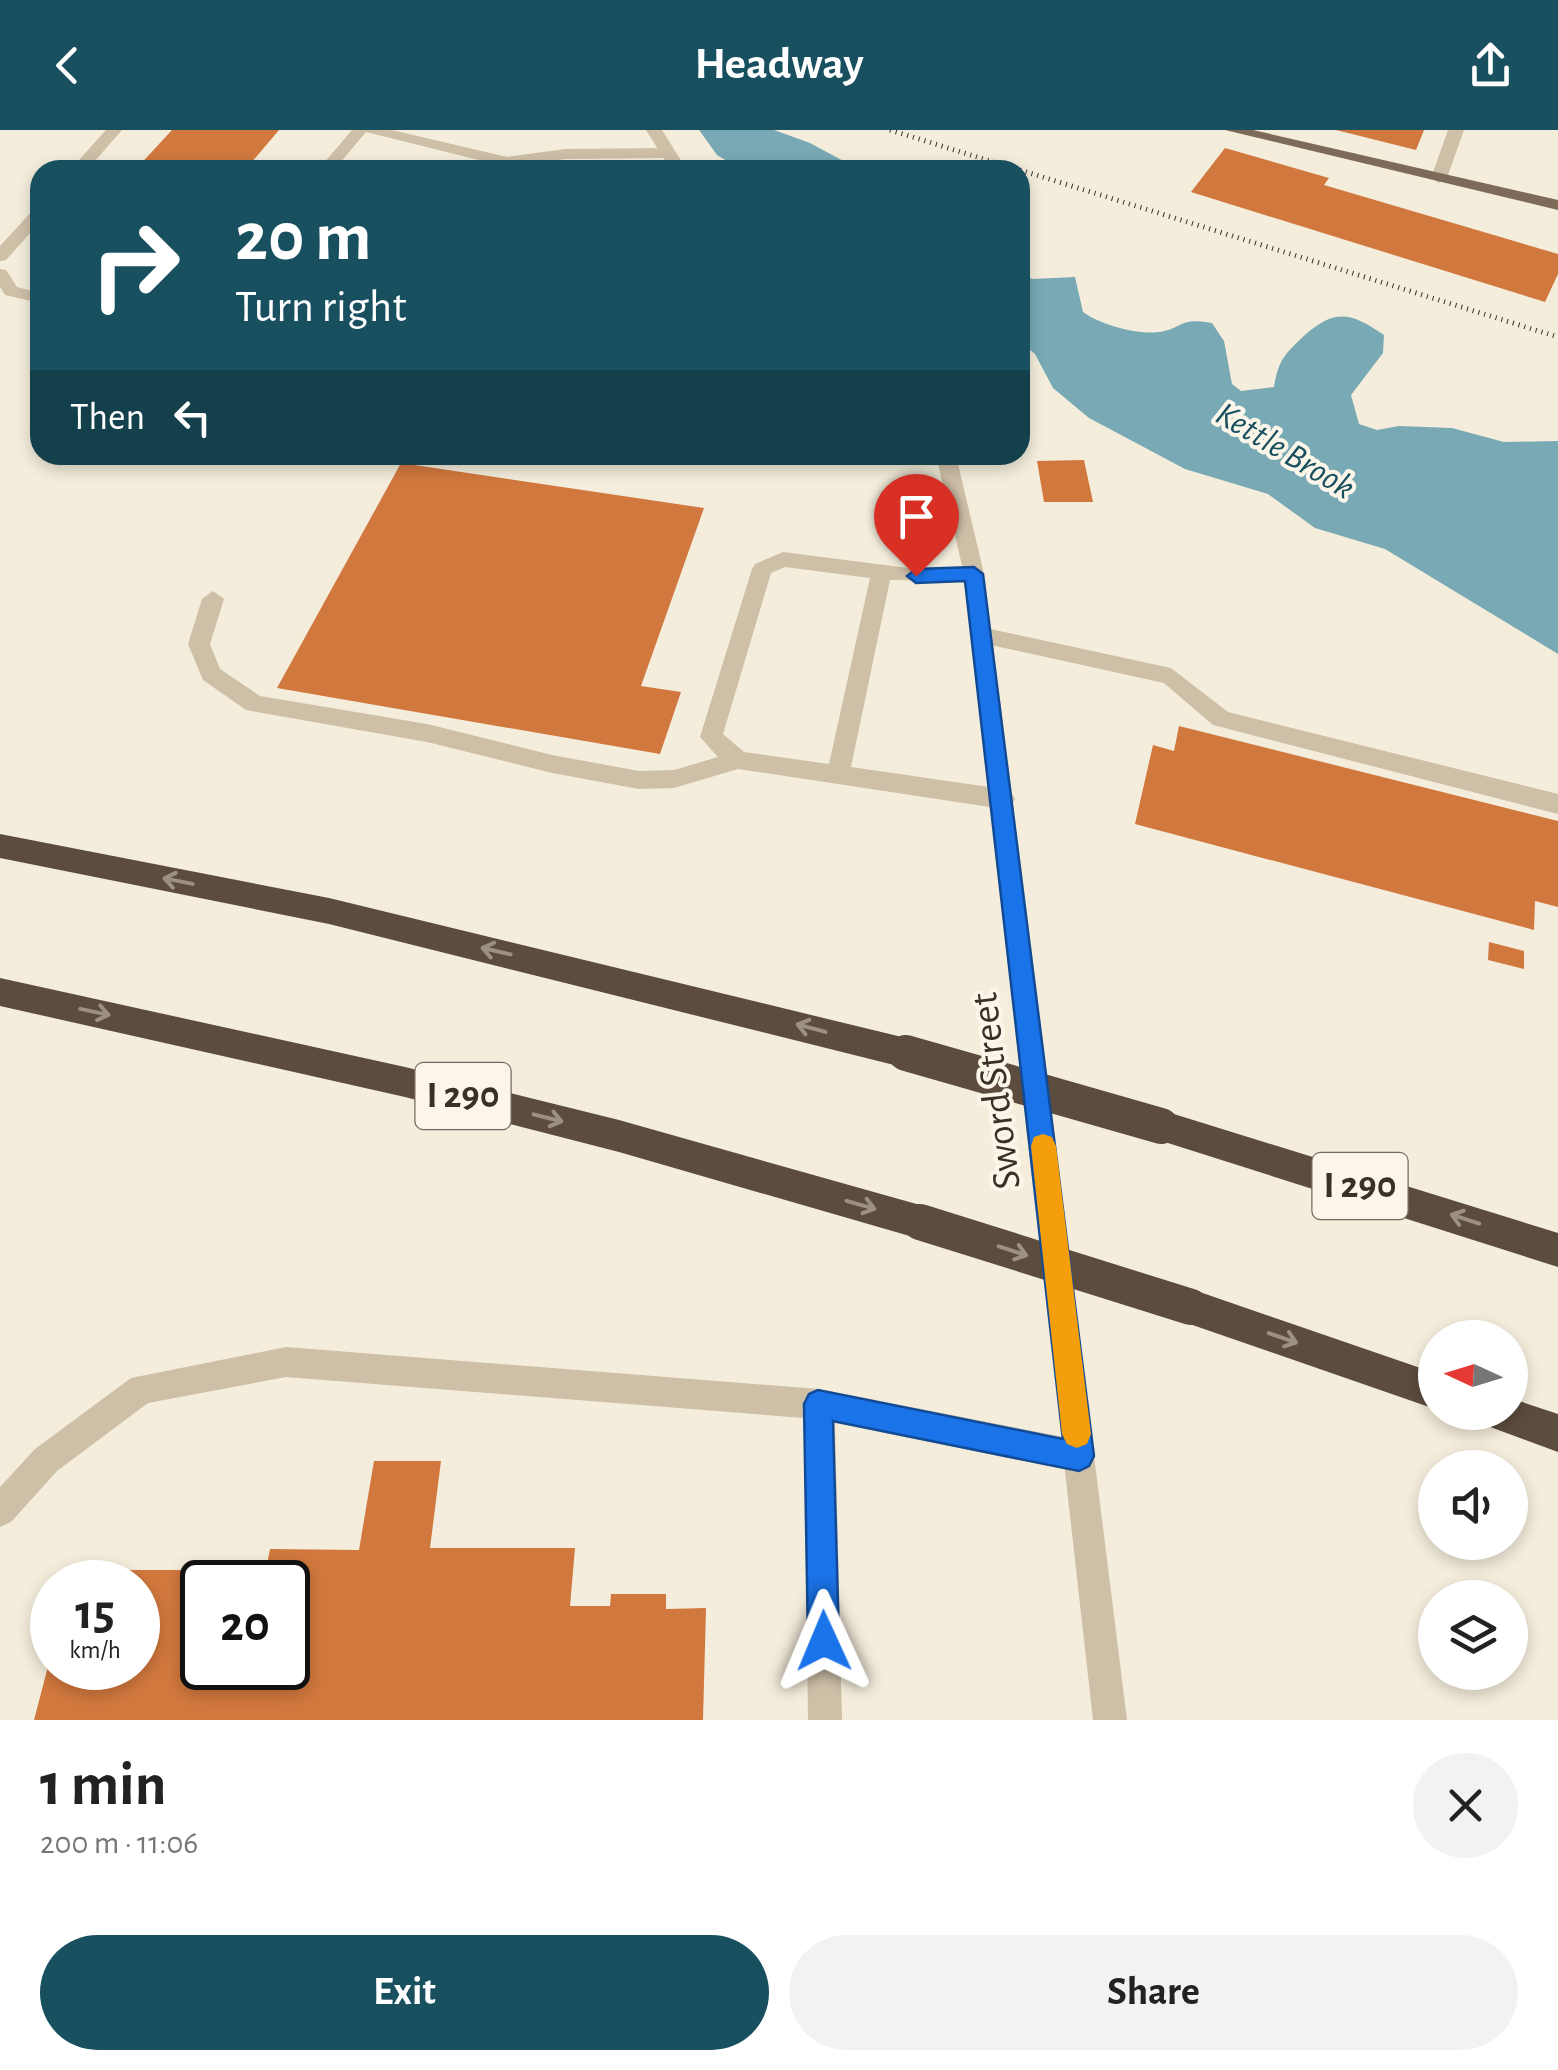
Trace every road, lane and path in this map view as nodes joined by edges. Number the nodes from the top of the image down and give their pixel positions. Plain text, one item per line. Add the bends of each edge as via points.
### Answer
1 (114, 130) edge
2 (360, 130) edge
3 (372, 130) edge
4 (654, 130) edge
5 (1233, 130) edge
6 (1456, 130) edge
7 (666, 153) junction
8 (87, 160) edge
9 (334, 160) edge
10 (483, 160) edge
11 (535, 160) edge
12 (671, 160) edge
13 (1438, 178) junction
14 (1558, 205) edge
15 (30, 223) edge
16 (0, 256) edge
17 (0, 274) edge
18 (30, 296) edge
19 (948, 465) edge
20 (882, 572) junction
21 (974, 574) junction
22 (213, 600) dead end
23 (982, 635) junction
24 (738, 760) junction
25 (838, 775) junction
26 (1003, 799) junction
27 (1558, 804) edge
28 (0, 846) edge
29 (0, 992) edge
30 (1558, 1250) edge
31 (1418, 1385) edge
32 (818, 1404) junction
33 (1528, 1423) edge
34 (1558, 1434) edge
35 (1079, 1456) junction
36 (0, 1510) edge
37 (825, 1720) edge
38 (1110, 1720) edge

1 - 8 street
2 - 9 street
3 - 10 street
4 - 7 street
5 - 13 main road
6 - 13 street
7 - 11 street
7 - 12 street
13 - 14 main road
15 - 16 street
17 - 18 street via 11,291
19 - 21 street, Sword Street
20 - 21 street
20 - 24 street via 782,559 762,570 711,737
20 - 25 street
21 - 23 street, Sword Street
22 - 24 street via 199,644 211,674 254,704 427,733 639,780 674,779
23 - 26 street, Sword Street
23 - 27 street via 1170,676 1221,719
24 - 25 street
25 - 26 street
26 - 35 street, Sword Street
30 -> 28 highway, I 290, bridge via 906,1053 329,911
29 -> 31 highway, I 290, bridge via 656,1146 920,1222
32 - 35 street
32 - 36 street via 286,1362 142,1389 46,1460
32 - 37 street
33 - 34 highway
35 - 38 street, Sword Street

